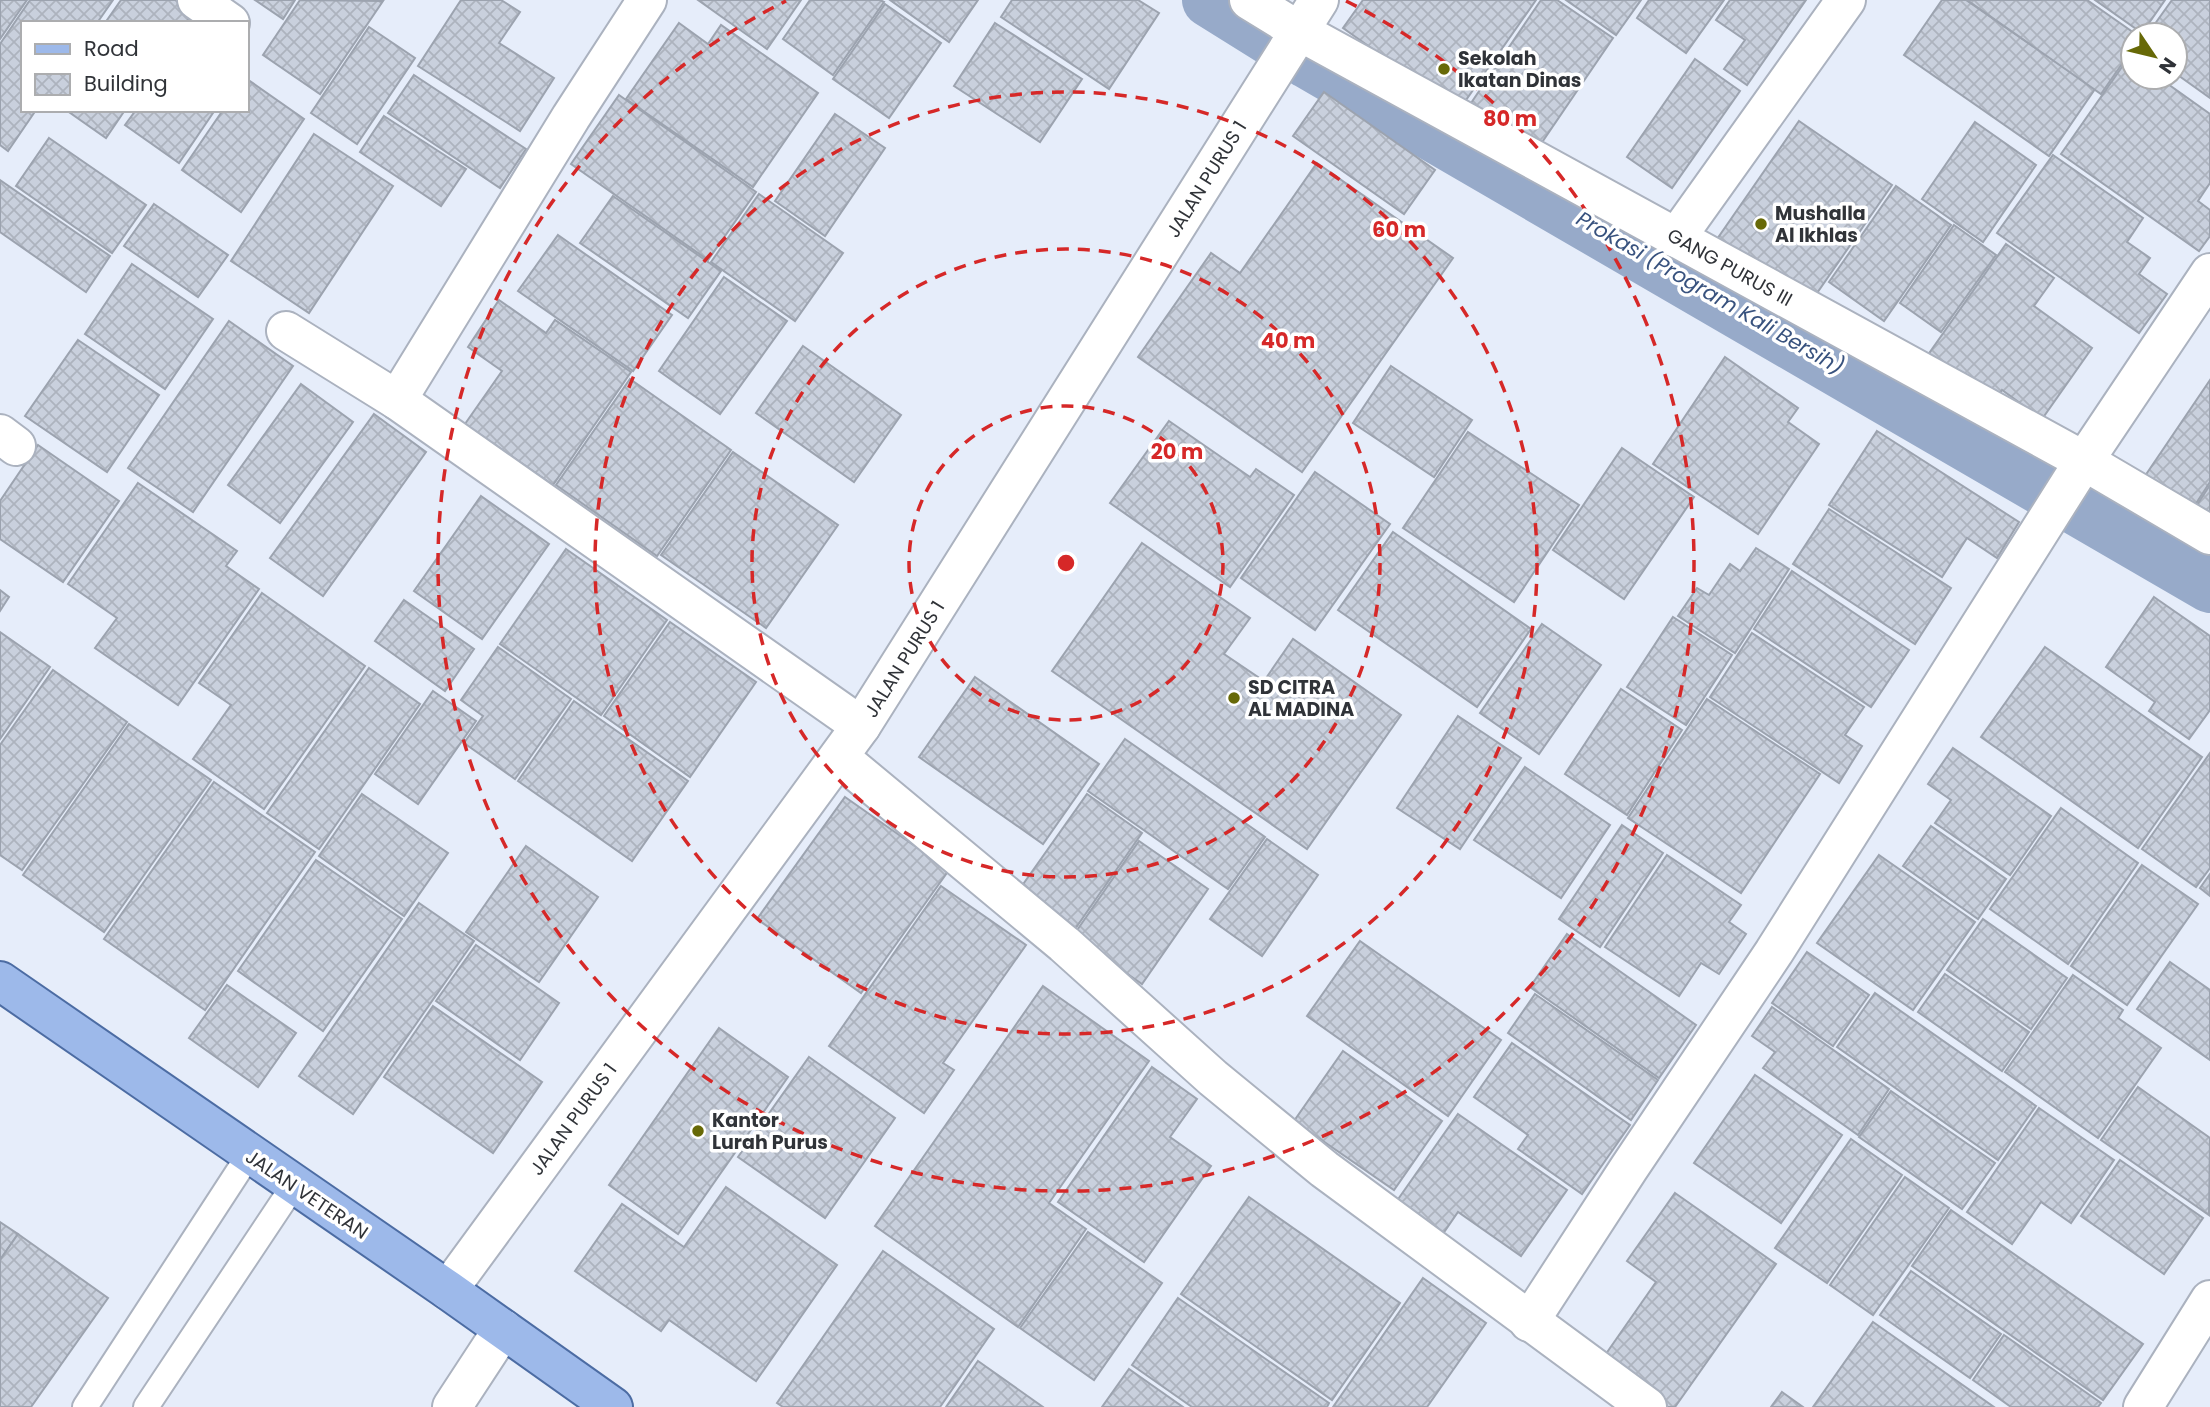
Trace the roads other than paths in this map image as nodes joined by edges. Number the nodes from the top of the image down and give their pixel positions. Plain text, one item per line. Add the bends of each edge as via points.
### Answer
1 (197, 0) edge
2 (647, 0) edge
3 (1249, 0) edge
4 (1846, 0) edge
5 (227, 21) edge
6 (1304, 24) edge
7 (1676, 238) junction
8 (2210, 274) edge
9 (286, 331) dead end
10 (397, 400) junction
11 (2078, 470) junction
12 (2210, 535) edge
13 (861, 726) junction
14 (839, 757) junction
15 (0, 981) edge
16 (249, 1155) junction
17 (294, 1185) junction
18 (448, 1290) junction
19 (2210, 1300) edge
20 (1530, 1322) junction
21 (503, 1329) junction
22 (85, 1407) edge
23 (146, 1407) edge
24 (452, 1407) edge
25 (613, 1407) edge
26 (1647, 1407) edge
27 (2143, 1407) edge

1 - 5 street
2 - 10 street
3 - 6 street, GANG PURUS III
4 - 7 street
6 - 7 street, GANG PURUS III
6 - 13 street, JALAN PURUS 1
7 - 11 street, GANG PURUS III
8 - 11 street
9 - 10 street
10 - 13 street
11 - 12 street, GANG PURUS III
11 - 20 street via 1774,952
13 - 14 street, JALAN PURUS 1
14 - 18 street, JALAN PURUS 1
14 - 20 street via 1324,1169
15 - 16 main road, JALAN VETERAN
16 - 17 main road, JALAN VETERAN
16 - 22 lane
17 - 18 main road, JALAN VETERAN
17 - 23 lane
18 - 21 main road, JALAN VETERAN
19 - 27 street
20 - 26 street
21 - 24 street
21 - 25 main road, JALAN VETERAN

